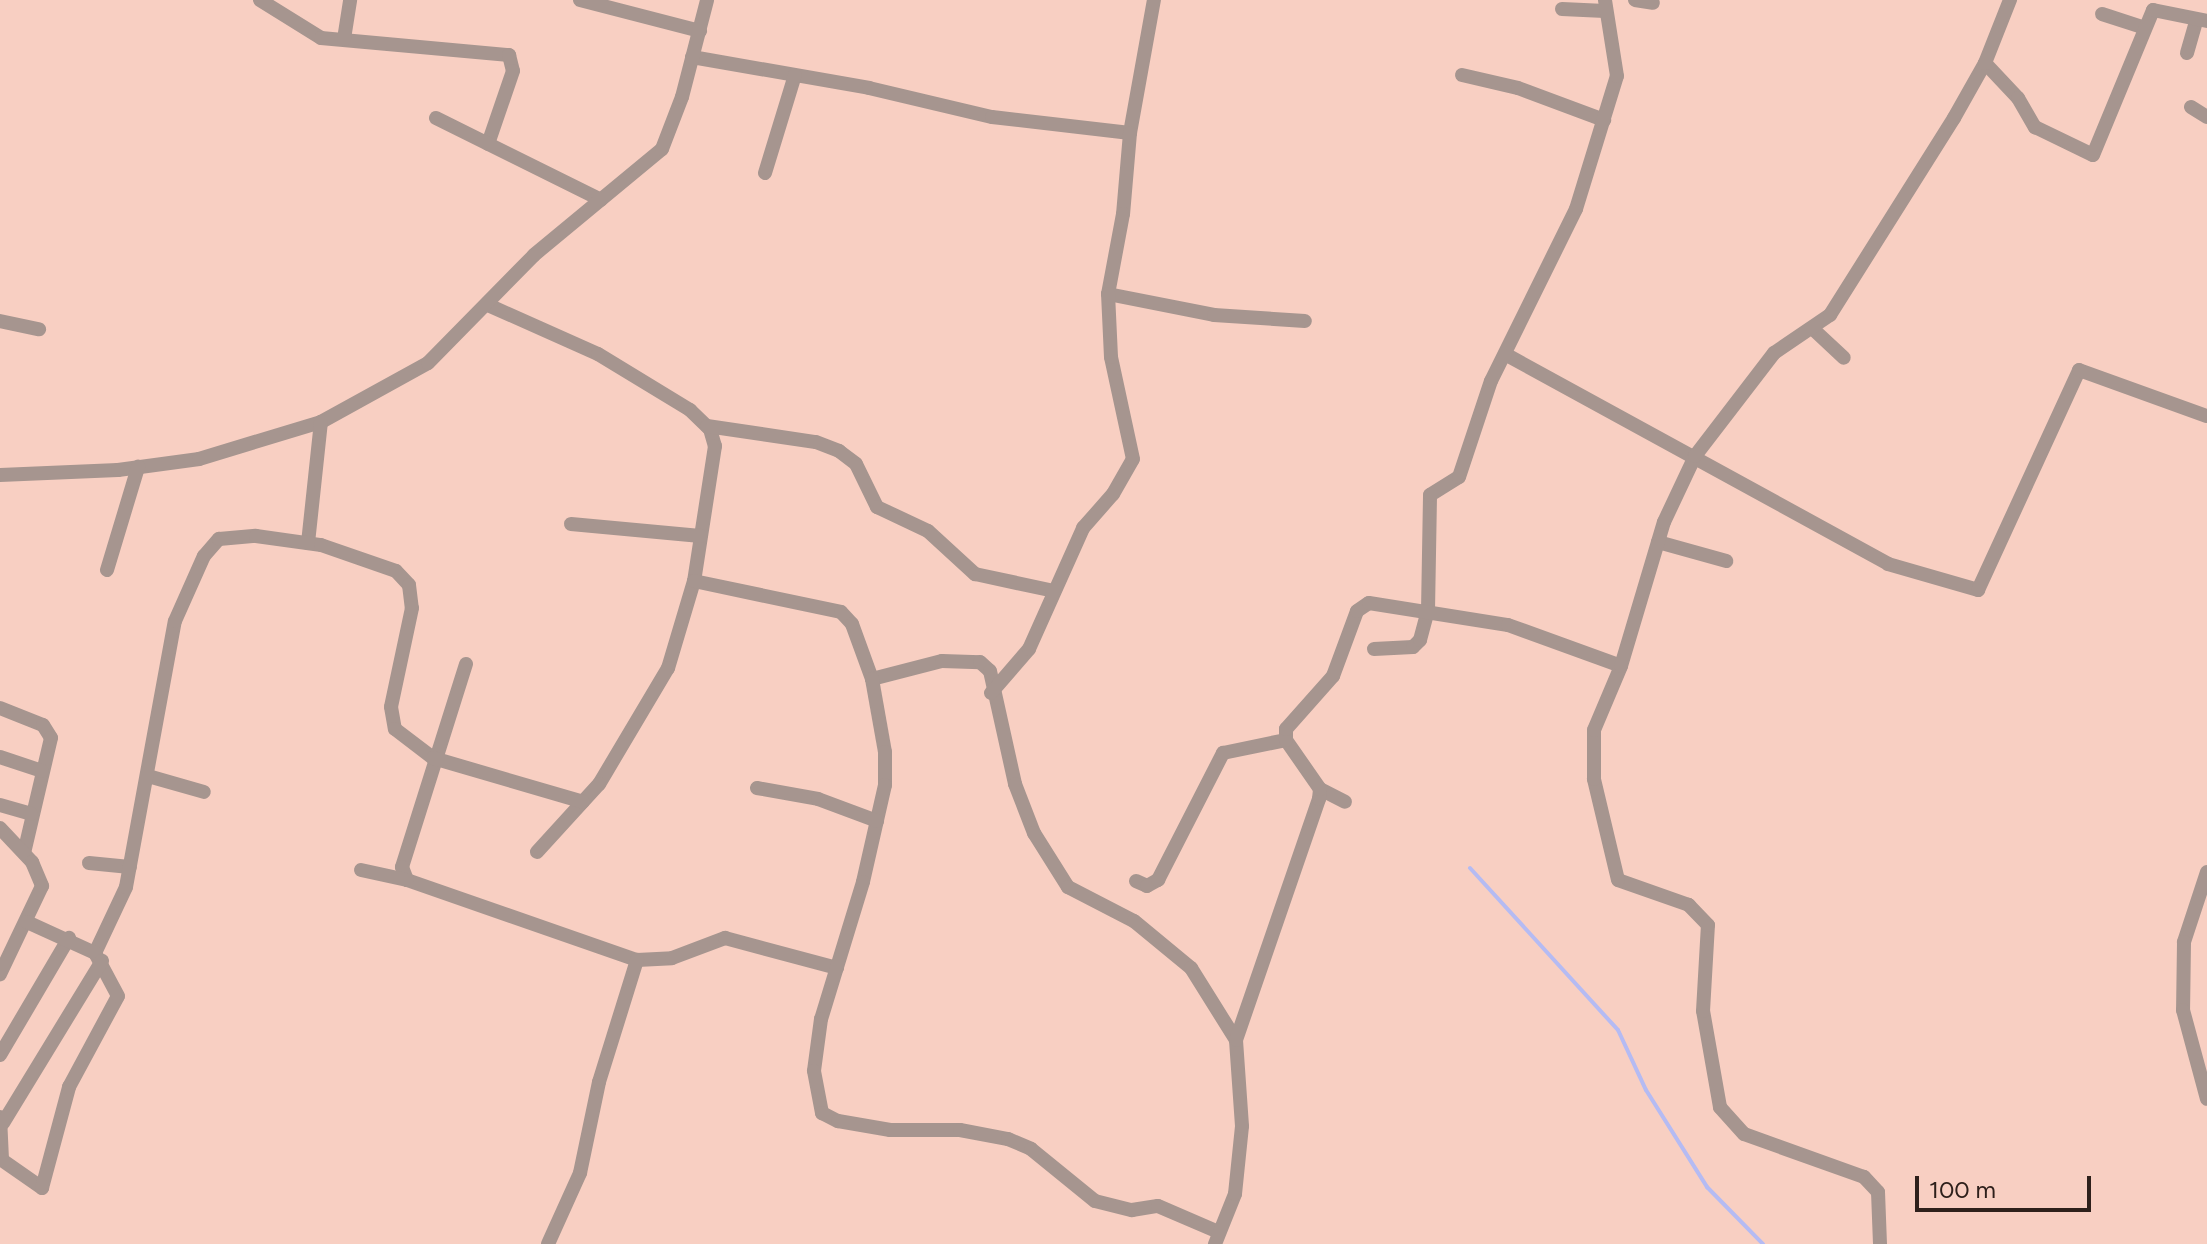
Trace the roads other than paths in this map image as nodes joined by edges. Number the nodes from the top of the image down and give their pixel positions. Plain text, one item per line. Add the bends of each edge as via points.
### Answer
1 (260, 0) edge
2 (350, 0) edge
3 (580, 0) edge
4 (707, 0) edge
5 (1154, 0) edge
6 (1635, 0) edge
7 (2010, 0) edge
8 (1653, 3) dead end
9 (1605, 6) edge
10 (1562, 9) dead end
11 (2102, 14) dead end
12 (2202, 20) edge
13 (2145, 28) junction
14 (700, 31) junction
15 (344, 39) junction
16 (2187, 53) dead end
17 (692, 57) junction
18 (1985, 63) junction
19 (795, 75) junction
20 (1462, 75) dead end
21 (2191, 107) dead end
22 (2207, 117) edge
23 (436, 118) dead end
24 (1604, 120) junction
25 (1130, 133) junction
26 (488, 144) junction
27 (765, 173) dead end
28 (601, 200) junction
29 (1108, 294) junction
30 (488, 305) junction
31 (0, 321) edge
32 (1305, 321) dead end
33 (39, 329) dead end
34 (1813, 329) junction
35 (1505, 354) junction
36 (1844, 358) dead end
37 (2207, 416) edge
38 (321, 422) junction
39 (707, 426) junction
40 (1695, 456) junction
41 (138, 467) junction
42 (0, 475) edge
43 (571, 524) dead end
44 (700, 536) junction
45 (1658, 542) junction
46 (308, 543) junction
47 (1726, 561) dead end
48 (107, 570) dead end
49 (694, 581) junction
50 (1054, 591) junction
51 (1428, 611) junction
52 (1374, 649) dead end
53 (466, 664) dead end
54 (1621, 666) junction
55 (872, 679) junction
56 (991, 693) junction
57 (0, 708) edge
58 (1286, 740) junction
59 (0, 757) edge
60 (433, 758) junction
61 (42, 771) junction
62 (148, 776) junction
63 (757, 788) dead end
64 (1320, 789) junction
65 (204, 792) dead end
66 (583, 802) junction
67 (1345, 802) dead end
68 (0, 805) edge
69 (31, 814) junction
70 (877, 821) junction
71 (0, 828) edge
72 (537, 852) dead end
73 (24, 853) junction
74 (89, 863) dead end
75 (130, 867) junction
76 (361, 870) dead end
77 (2207, 872) edge
78 (407, 880) junction
79 (1136, 881) dead end
80 (27, 922) junction
81 (69, 938) junction
82 (99, 957) junction
83 (637, 960) junction
84 (837, 968) junction
85 (0, 974) edge
86 (1236, 1040) junction
87 (0, 1055) edge
88 (2207, 1099) edge
89 (1, 1120) edge
90 (1216, 1238) edge
91 (548, 1244) edge
92 (1880, 1244) edge

1 - 15 street via 305,32
2 - 15 street
3 - 14 street
4 - 14 street
5 - 25 street
6 - 8 street
7 - 18 street
9 - 10 street
9 - 24 street via 1618,66
11 - 13 street
12 - 13 street via 2153,10
12 - 16 street
13 - 18 street via 2093,155 2035,127 2018,98
14 - 17 street
15 - 26 street via 509,55 513,71
17 - 19 street
17 - 28 street via 662,149
18 - 34 street via 1830,315
19 - 25 street via 992,117
19 - 27 street
20 - 24 street via 1518,88
21 - 22 street
23 - 26 street
24 - 35 street via 1576,209
25 - 29 street via 1123,214
26 - 28 street
28 - 30 street via 534,255
29 - 32 street via 1214,315
29 - 50 street via 1111,357 1134,456 1113,494 1083,528
30 - 38 street via 428,363
30 - 39 street via 598,354
31 - 33 street
34 - 36 street
34 - 40 street via 1774,353
35 - 40 street
35 - 51 street via 1458,480 1430,495
37 - 40 street via 2079,370 1978,590 1888,564
38 - 41 street via 199,459
38 - 46 street
39 - 44 street via 715,446
39 - 50 street via 816,442 839,451 856,464 877,507 928,531 975,574
40 - 45 street
41 - 42 street
41 - 48 street
43 - 44 street
44 - 49 street
45 - 47 street
45 - 54 street
46 - 60 street via 382,562 409,585 412,608 390,717 403,739
46 - 62 street via 236,536 219,539 204,556 175,621
49 - 55 street via 841,612 852,624
49 - 66 street via 668,668
50 - 56 street via 1029,649
51 - 52 street via 1416,645
51 - 54 street via 1508,625
51 - 58 street via 1362,605 1333,676 1288,724
53 - 60 street
54 - 92 street via 1594,730 1592,755 1613,872 1627,887 1689,905 1708,925 1703,1011 1714,1085 1729,1122 1744,1134 1864,1177 1878,1192
55 - 56 street via 942,661 980,662 990,671
55 - 70 street via 886,766
56 - 86 street via 1034,833 1068,887 1134,921 1191,968
57 - 61 street via 48,730 51,738
58 - 64 street
58 - 79 street via 1223,753 1158,880 1147,886
59 - 61 street
60 - 66 street
60 - 78 street via 402,867
61 - 69 street
62 - 65 street
62 - 75 street
63 - 70 street via 818,799
64 - 67 street
64 - 86 street
66 - 72 street
68 - 69 street
69 - 73 street
70 - 84 street
71 - 73 street
73 - 80 street via 42,886
74 - 75 street
75 - 82 street
76 - 78 street
77 - 88 street via 2184,942 2183,1010
78 - 83 street
80 - 81 street
80 - 85 street
81 - 82 street
81 - 87 street
82 - 89 street
82 - 89 street via 117,987 118,1002 69,1087 42,1188 2,1160
83 - 84 street via 672,958 725,938
83 - 91 street via 599,1082 580,1173
84 - 90 street via 821,1019 814,1071 822,1113 838,1121 914,1133 960,1130 1008,1139 1031,1149 1079,1192 1104,1205 1132,1210 1158,1206
86 - 90 street via 1242,1126 1235,1194

